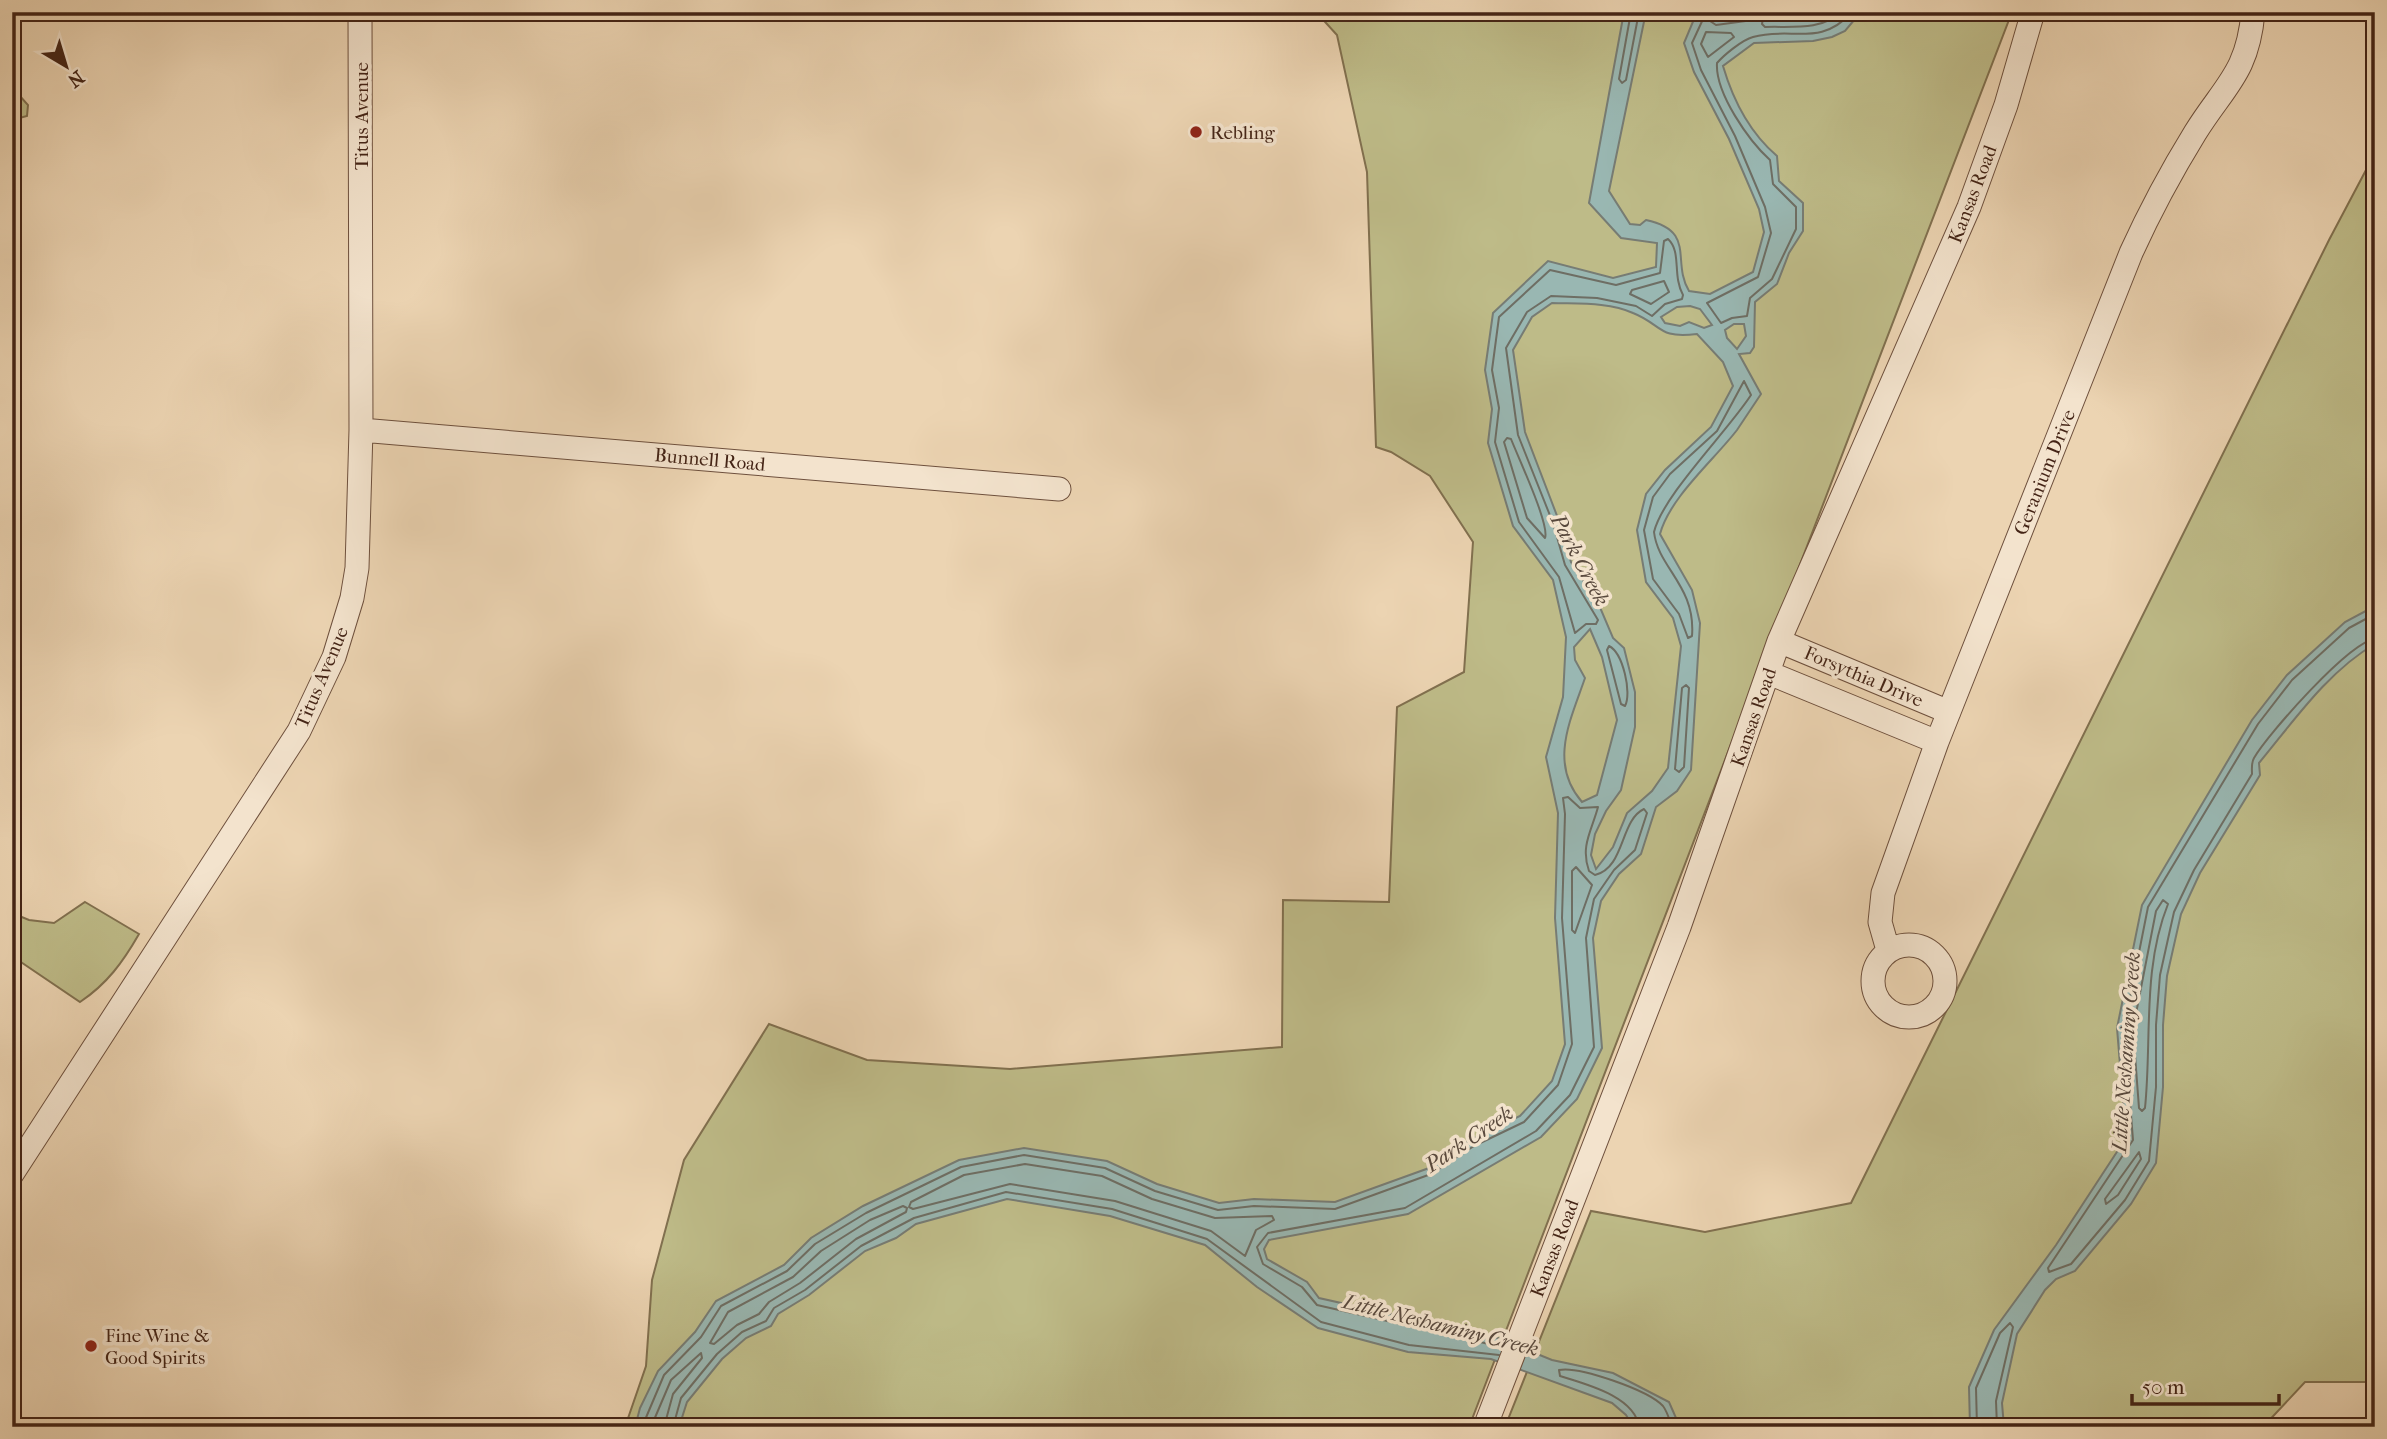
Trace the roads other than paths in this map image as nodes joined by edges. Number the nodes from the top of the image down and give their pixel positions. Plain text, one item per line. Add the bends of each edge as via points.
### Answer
1 (360, 12) edge
2 (2033, 12) edge
3 (2253, 12) edge
4 (361, 429) junction
5 (1059, 489) dead end
6 (1779, 640) junction
7 (1769, 673) junction
8 (1949, 712) junction
9 (1937, 742) junction
10 (1888, 950) dead end
11 (12, 1174) edge
12 (1485, 1427) edge

1 - 4 street, Titus Avenue
2 - 6 street, Kansas Road via 1969,207
3 - 8 street, Geranium Drive via 2247,48 2231,85 2164,183 2131,253
4 - 5 street, Bunnell Road
4 - 11 street, Titus Avenue via 357,568 344,626 320,691 293,741
6 - 7 street, Kansas Road
6 - 8 street, Forsythia Drive
7 - 9 street, Forsythia Drive
7 - 12 street, Kansas Road via 1679,927
8 - 9 street, Geranium Drive
9 - 10 street, Geranium Drive via 1883,893 1880,922

